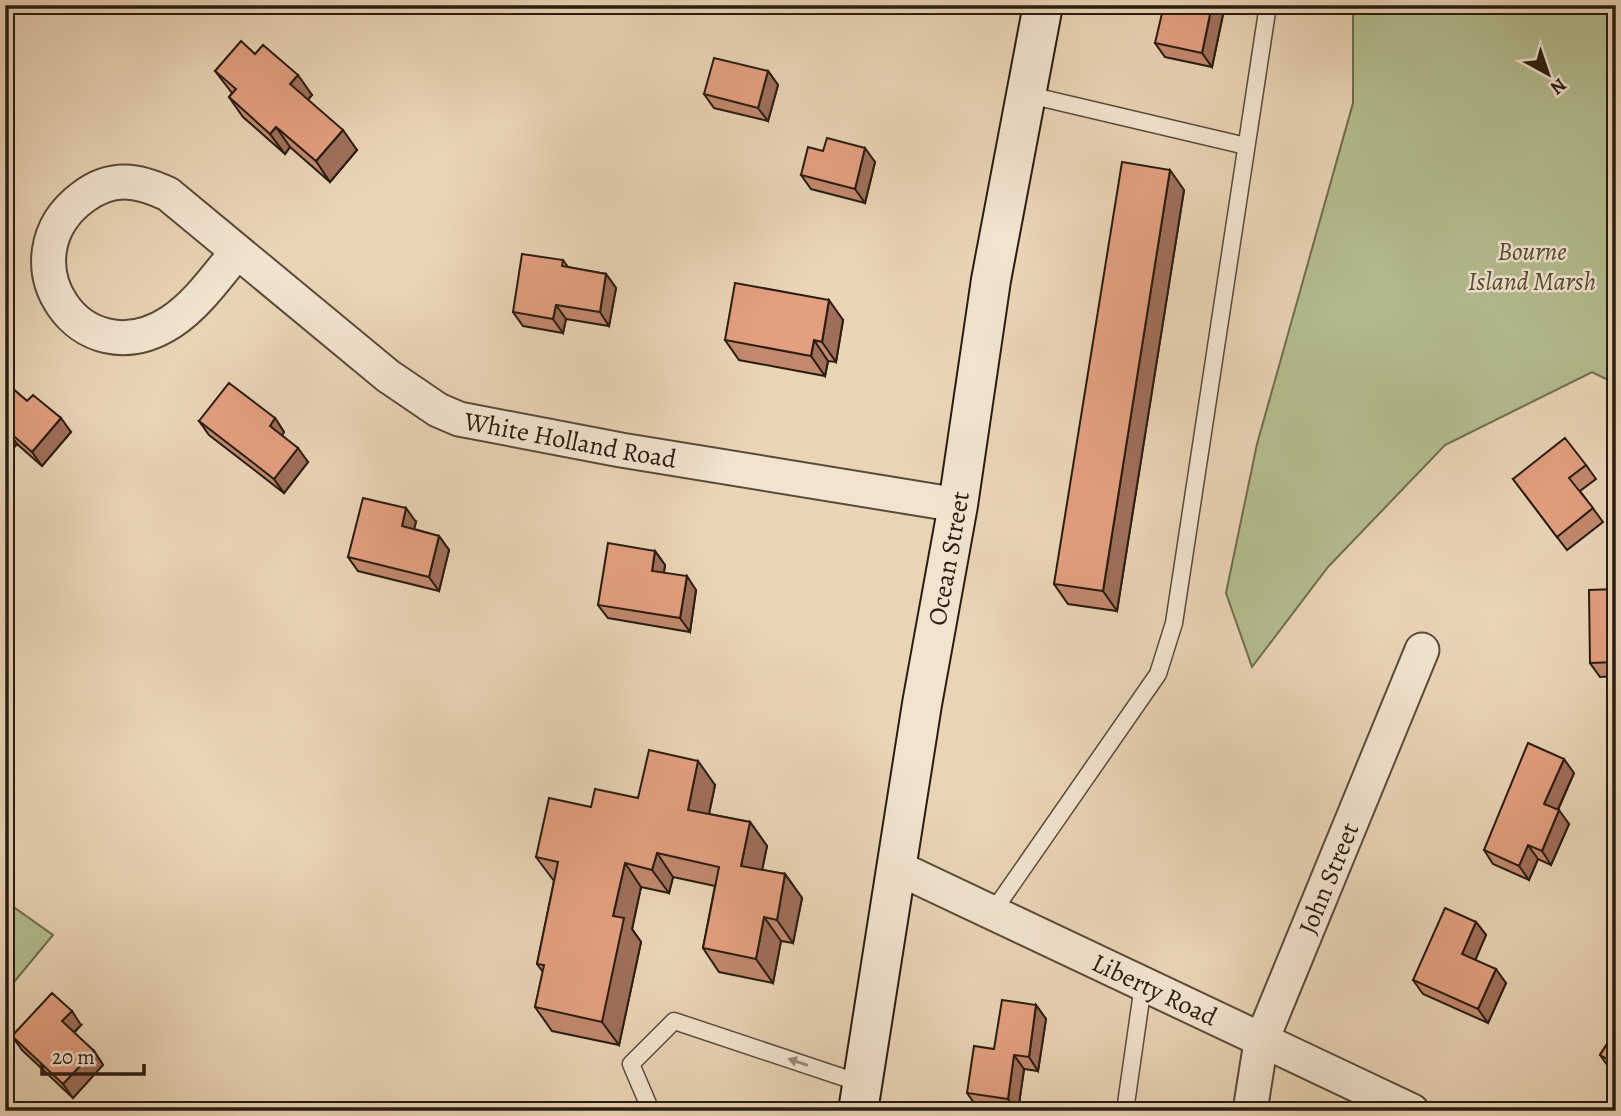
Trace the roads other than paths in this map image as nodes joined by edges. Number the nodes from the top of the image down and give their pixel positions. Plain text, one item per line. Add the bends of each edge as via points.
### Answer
1 (1043, 5) edge
2 (1268, 5) edge
3 (1025, 94) junction
4 (1246, 146) junction
5 (237, 252) junction
6 (958, 505) junction
7 (1422, 650) dead end
8 (898, 868) junction
9 (992, 913) junction
10 (1143, 985) junction
11 (1261, 1042) junction
12 (860, 1097) edge
13 (651, 1111) edge
14 (1125, 1111) edge
15 (1250, 1111) edge
16 (1412, 1111) edge

1 - 3 main road, Ocean Street
2 - 4 lane
3 - 4 lane
3 - 6 main road, Ocean Street via 991,280
4 - 9 lane via 1174,623 1158,674
5 - 5 street, White Holland Road via 168,194 146,183 120,180 94,188 70,207 53,232 48,256 52,282 66,309 86,329 110,339 139,336 170,323 195,302
5 - 6 street, White Holland Road via 387,376 459,419
6 - 8 main road, Ocean Street
7 - 11 street, John Street
8 - 9 street, Liberty Road
8 - 12 main road, Ocean Street
9 - 10 street, Liberty Road
10 - 11 street, Liberty Road
10 - 14 lane
11 - 15 street, John Street
11 - 16 street, Liberty Road
12 -> 13 lane via 674,1021 631,1064

